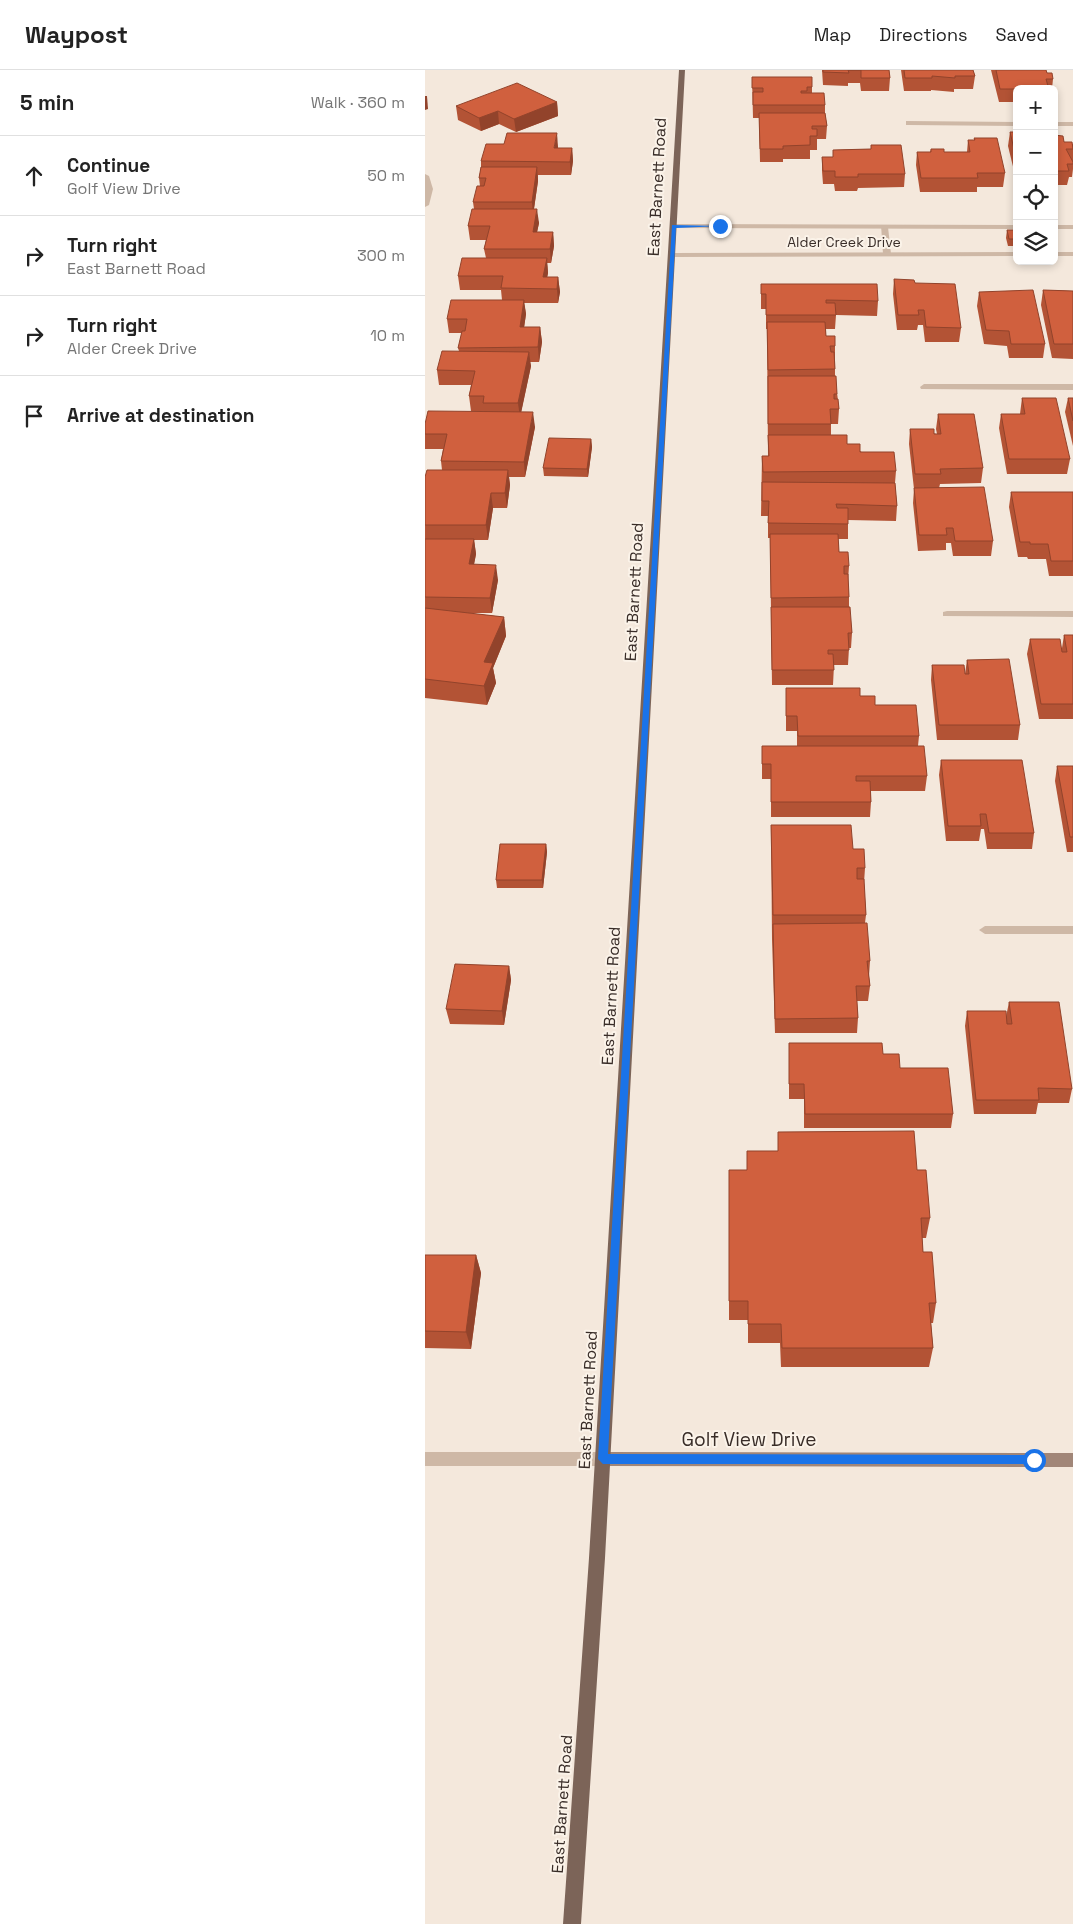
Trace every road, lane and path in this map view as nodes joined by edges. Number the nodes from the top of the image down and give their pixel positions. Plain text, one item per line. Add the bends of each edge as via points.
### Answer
1 (682, 70) edge
2 (909, 123) dead end
3 (1013, 124) edge
4 (1058, 124) edge
5 (1073, 124) edge
6 (425, 176) edge
7 (425, 205) edge
8 (673, 226) junction
9 (883, 227) junction
10 (1013, 227) edge
11 (1058, 227) edge
12 (1073, 227) edge
13 (887, 254) junction
14 (1013, 254) edge
15 (1058, 254) edge
16 (1073, 254) edge
17 (672, 255) junction
18 (924, 387) dead end
19 (1073, 387) edge
20 (947, 614) dead end
21 (1073, 614) edge
22 (985, 930) dead end
23 (1073, 930) edge
24 (425, 1459) edge
25 (603, 1459) junction
26 (1073, 1460) edge
27 (572, 1924) edge

1 - 8 main road, East Barnett Road
2 - 3 street
4 - 5 street
6 - 7 street via 429,188
8 - 9 street, Alder Creek Drive
8 - 17 main road, East Barnett Road
9 - 10 street, Alder Creek Drive
9 - 13 street
11 - 12 street
13 - 14 street, Alder Creek Drive
13 - 17 street, Alder Creek Drive
15 - 16 street
17 - 25 main road, East Barnett Road
18 - 19 street
20 - 21 street
22 - 23 street
24 - 25 street, Golf View Drive
25 - 26 street, Golf View Drive
25 - 27 main road, East Barnett Road

